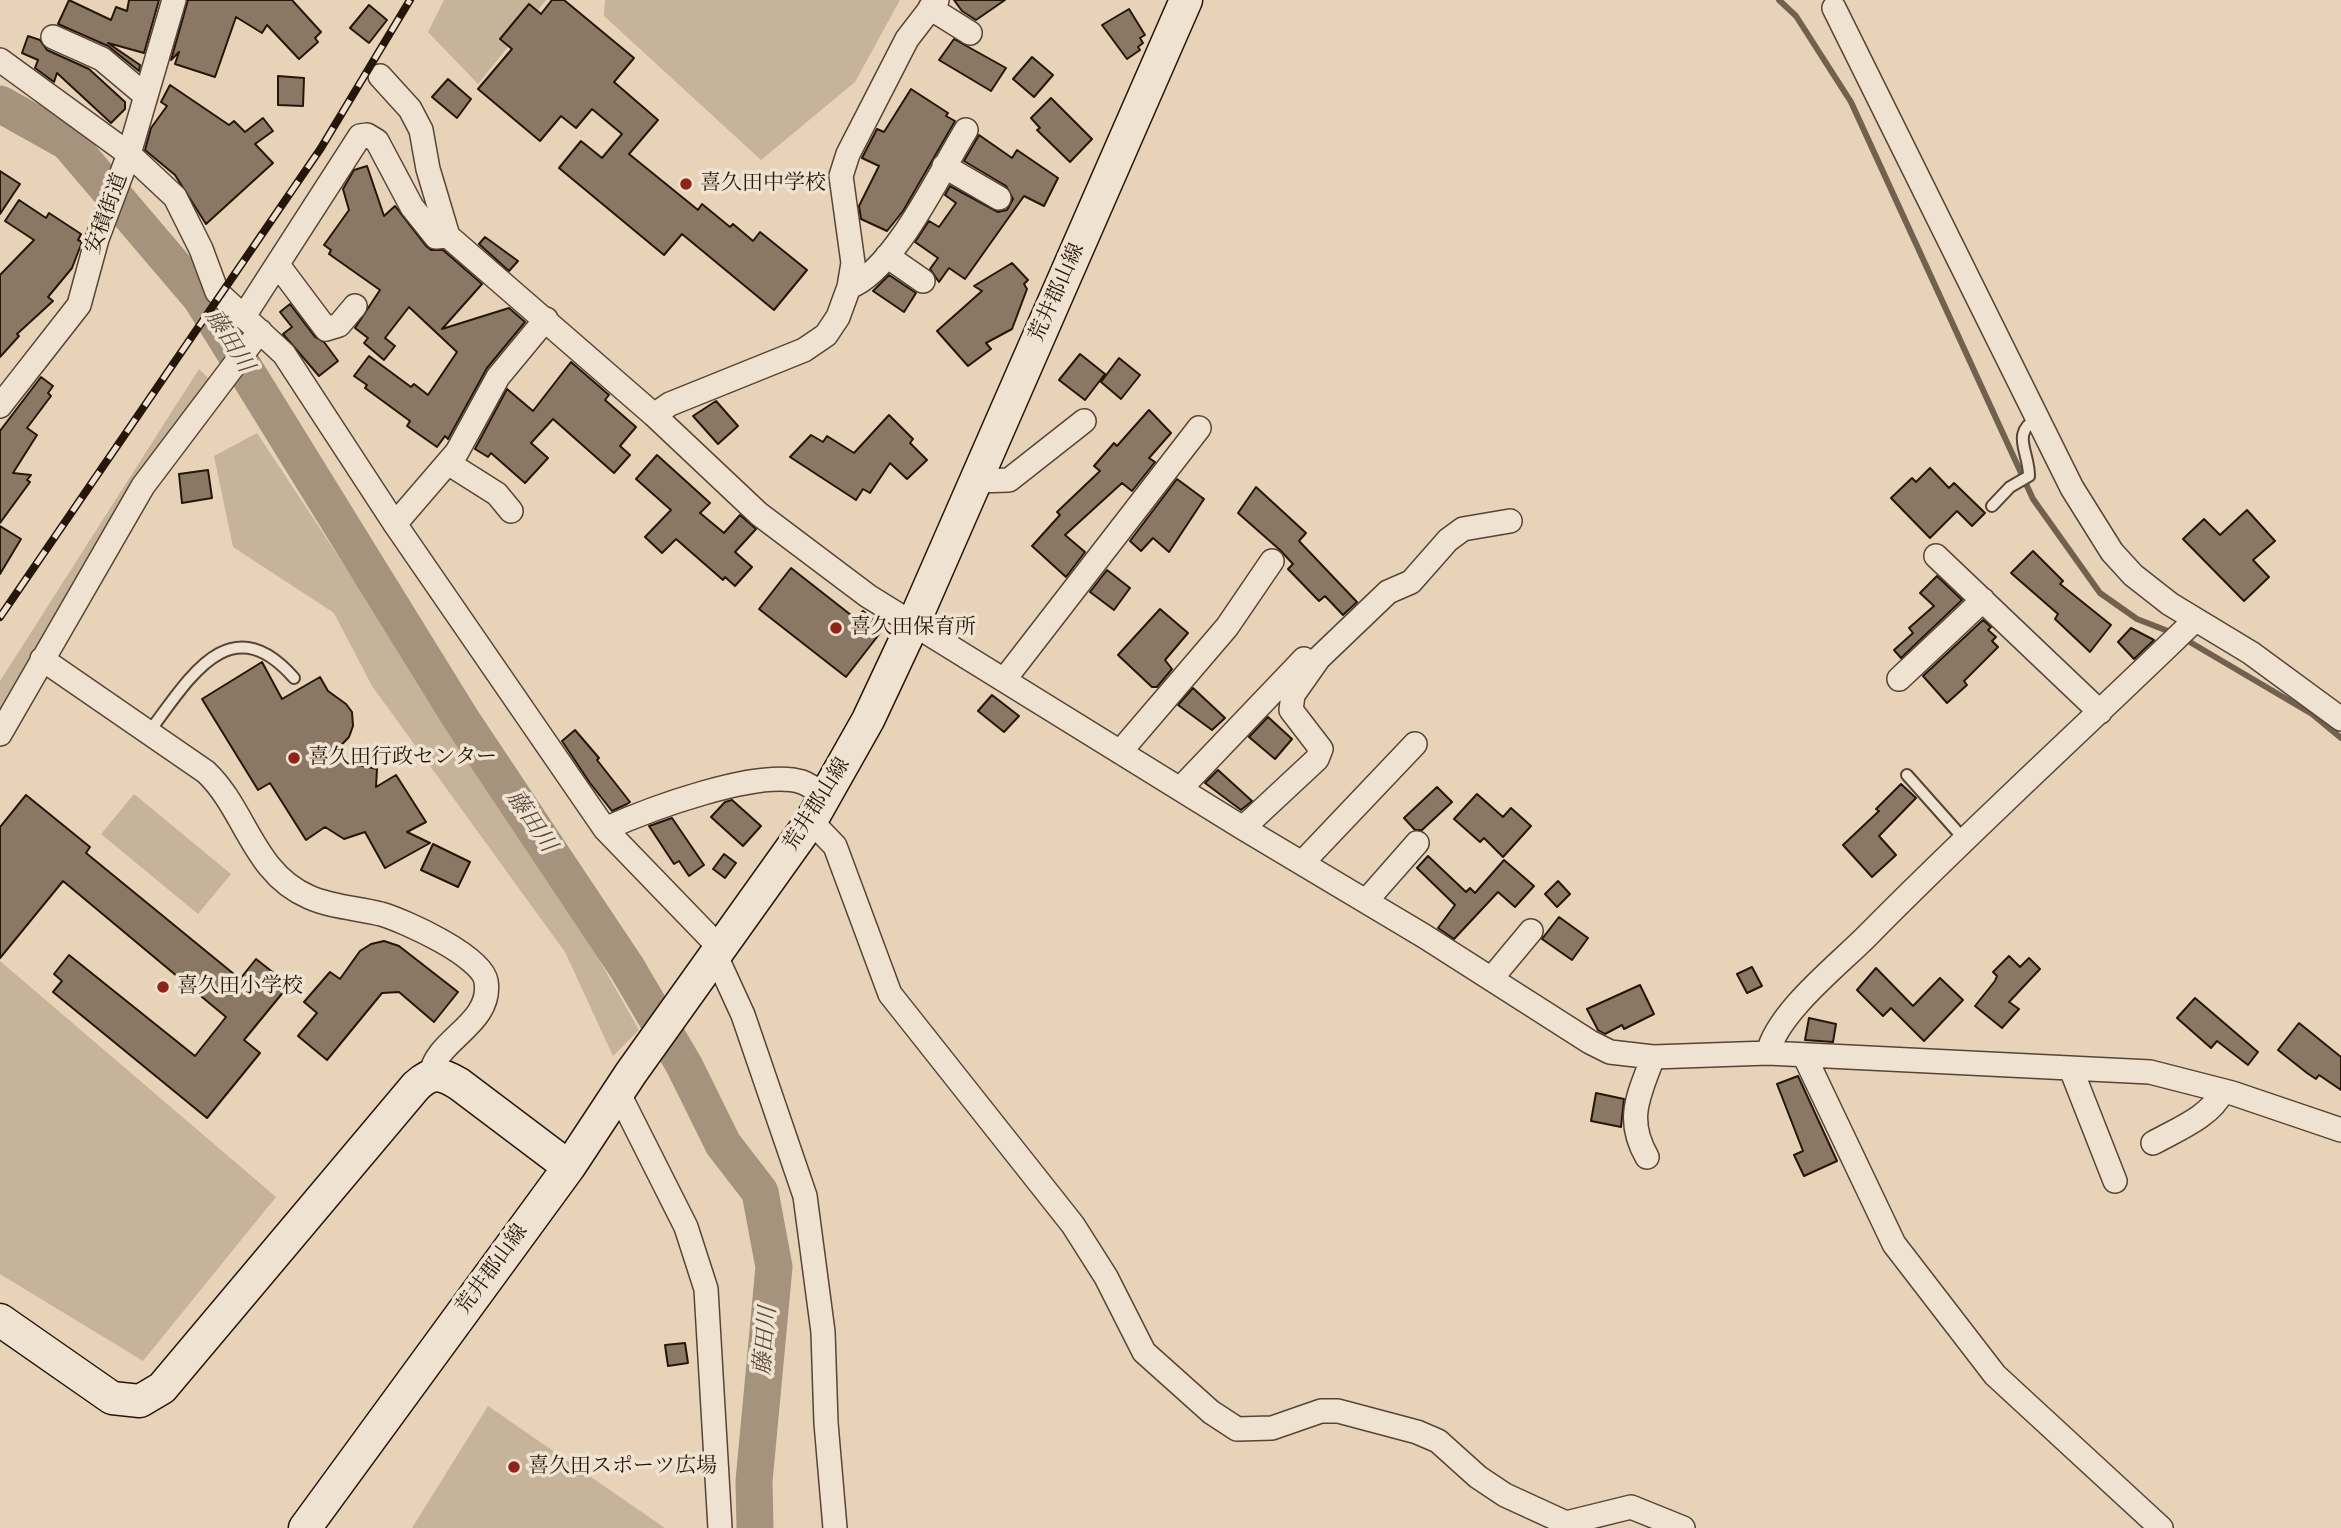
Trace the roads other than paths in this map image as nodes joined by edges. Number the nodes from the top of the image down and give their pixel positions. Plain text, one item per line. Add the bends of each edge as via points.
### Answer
1 (174, 0) edge
2 (1186, 0) edge
3 (933, 4) edge
4 (1834, 8) dead end
5 (970, 33) dead end
6 (53, 37) dead end
7 (0, 60) edge
8 (380, 76) dead end
9 (146, 96) junction
10 (966, 130) dead end
11 (129, 154) junction
12 (944, 166) junction
13 (999, 198) dead end
14 (448, 236) junction
15 (887, 256) junction
16 (278, 265) junction
17 (923, 281) dead end
18 (849, 288) junction
19 (355, 306) dead end
20 (546, 319) junction
21 (252, 323) junction
22 (0, 406) edge
23 (654, 415) junction
24 (2038, 418) junction
25 (1084, 421) dead end
26 (1199, 428) dead end
27 (448, 463) junction
28 (976, 481) junction
29 (1992, 506) dead end
30 (511, 511) dead end
31 (1510, 521) dead end
32 (395, 524) junction
33 (1936, 556) dead end
34 (1272, 561) dead end
35 (1983, 600) junction
36 (2195, 620) junction
37 (914, 622) junction
38 (1316, 646) dead end
39 (42, 659) junction
40 (293, 678) dead end
41 (1004, 680) junction
42 (1899, 680) dead end
43 (2099, 712) junction
44 (2341, 719) edge
45 (149, 732) junction
46 (0, 734) edge
47 (1415, 744) dead end
48 (1120, 752) junction
49 (1907, 775) dead end
50 (1180, 789) junction
51 (818, 808) junction
52 (1243, 828) junction
53 (605, 829) junction
54 (1963, 838) junction
55 (1417, 843) dead end
56 (1302, 863) junction
57 (1366, 901) junction
58 (1531, 931) dead end
59 (714, 960) junction
60 (1491, 979) junction
61 (1769, 1053) junction
62 (1804, 1055) junction
63 (1653, 1057) junction
64 (2071, 1069) junction
65 (431, 1074) junction
66 (625, 1082) junction
67 (2223, 1091) junction
68 (2341, 1130) edge
69 (2153, 1143) dead end
70 (1647, 1157) dead end
71 (569, 1167) junction
72 (2115, 1181) dead end
73 (0, 1320) edge
74 (305, 1528) edge
75 (720, 1528) edge
76 (835, 1528) edge
77 (1683, 1528) edge
78 (2161, 1528) edge

1 - 9 street, 安積街道
2 - 28 main road, 荒井郡山線
3 - 5 street
3 - 18 street via 907,39 841,176 853,263
4 - 24 street
6 - 9 street via 102,59
7 - 11 street
8 - 14 street via 411,109 421,130
9 - 11 street, 安積街道
10 - 12 street
11 - 21 street via 175,197 217,292
11 - 22 street, 安積街道 via 79,304
12 - 13 street
12 - 15 street
14 - 16 street via 436,237 412,207 377,141 367,135 356,141
14 - 20 street
15 - 17 street
15 - 18 street via 867,280
16 - 19 street via 326,329 339,325
16 - 21 street
18 - 23 street via 826,335 804,350 670,404
20 - 23 street
20 - 27 street via 498,377 467,438
21 - 32 street via 284,354
21 - 39 street via 205,402 143,486
23 - 37 street via 759,514 868,596
24 - 29 lane via 2022,430 2020,439 2029,476
24 - 36 street via 2072,488 2112,552 2133,575
25 - 28 street via 1009,480
26 - 41 street
27 - 30 street via 497,494
27 - 32 street
28 - 37 main road, 荒井郡山線
31 - 52 street via 1464,529 1436,551 1411,582 1380,600 1319,658 1293,695 1291,710 1321,749 1317,759
32 - 53 street
33 - 35 street
34 - 48 street via 1227,627
35 - 42 street
35 - 43 street
36 - 43 street
36 - 44 street via 2251,653
37 - 41 street
37 - 51 main road, 荒井郡山線 via 868,720
38 - 50 street
39 - 45 street
39 - 46 street
40 - 45 lane via 263,650 242,645 218,653 186,684
41 - 48 street
43 - 54 street
45 - 65 street via 220,785 257,853 288,885 326,902 391,918 458,951 484,973 484,1005 436,1061
47 - 56 street
48 - 50 street
49 - 54 lane
50 - 52 street
51 - 53 street via 802,782 758,782 647,809
51 - 59 main road, 荒井郡山線
51 - 77 street via 890,994 1073,1225 1144,1352 1211,1412 1237,1429 1272,1428 1321,1410 1338,1411 1438,1441 1505,1495 1566,1523 1631,1507
52 - 56 street
53 - 59 street
54 - 61 street via 1785,1019 1772,1038
55 - 57 street
56 - 57 street
57 - 60 street
58 - 60 street
59 - 66 main road, 荒井郡山線
59 - 76 street via 743,1015 805,1196 823,1332
60 - 63 street via 1610,1052
61 - 62 street
61 - 63 street
62 - 64 street
62 - 78 street via 1894,1244 1995,1375
63 - 70 street via 1634,1124
64 - 67 street via 2150,1072
64 - 72 street
65 - 71 main road via 459,1084
65 - 73 main road via 416,1086 162,1388 140,1401 113,1398
66 - 71 main road, 荒井郡山線
66 - 75 street via 687,1227 706,1289
67 - 68 street
67 - 69 street via 2217,1103 2200,1116
71 - 74 main road, 荒井郡山線

